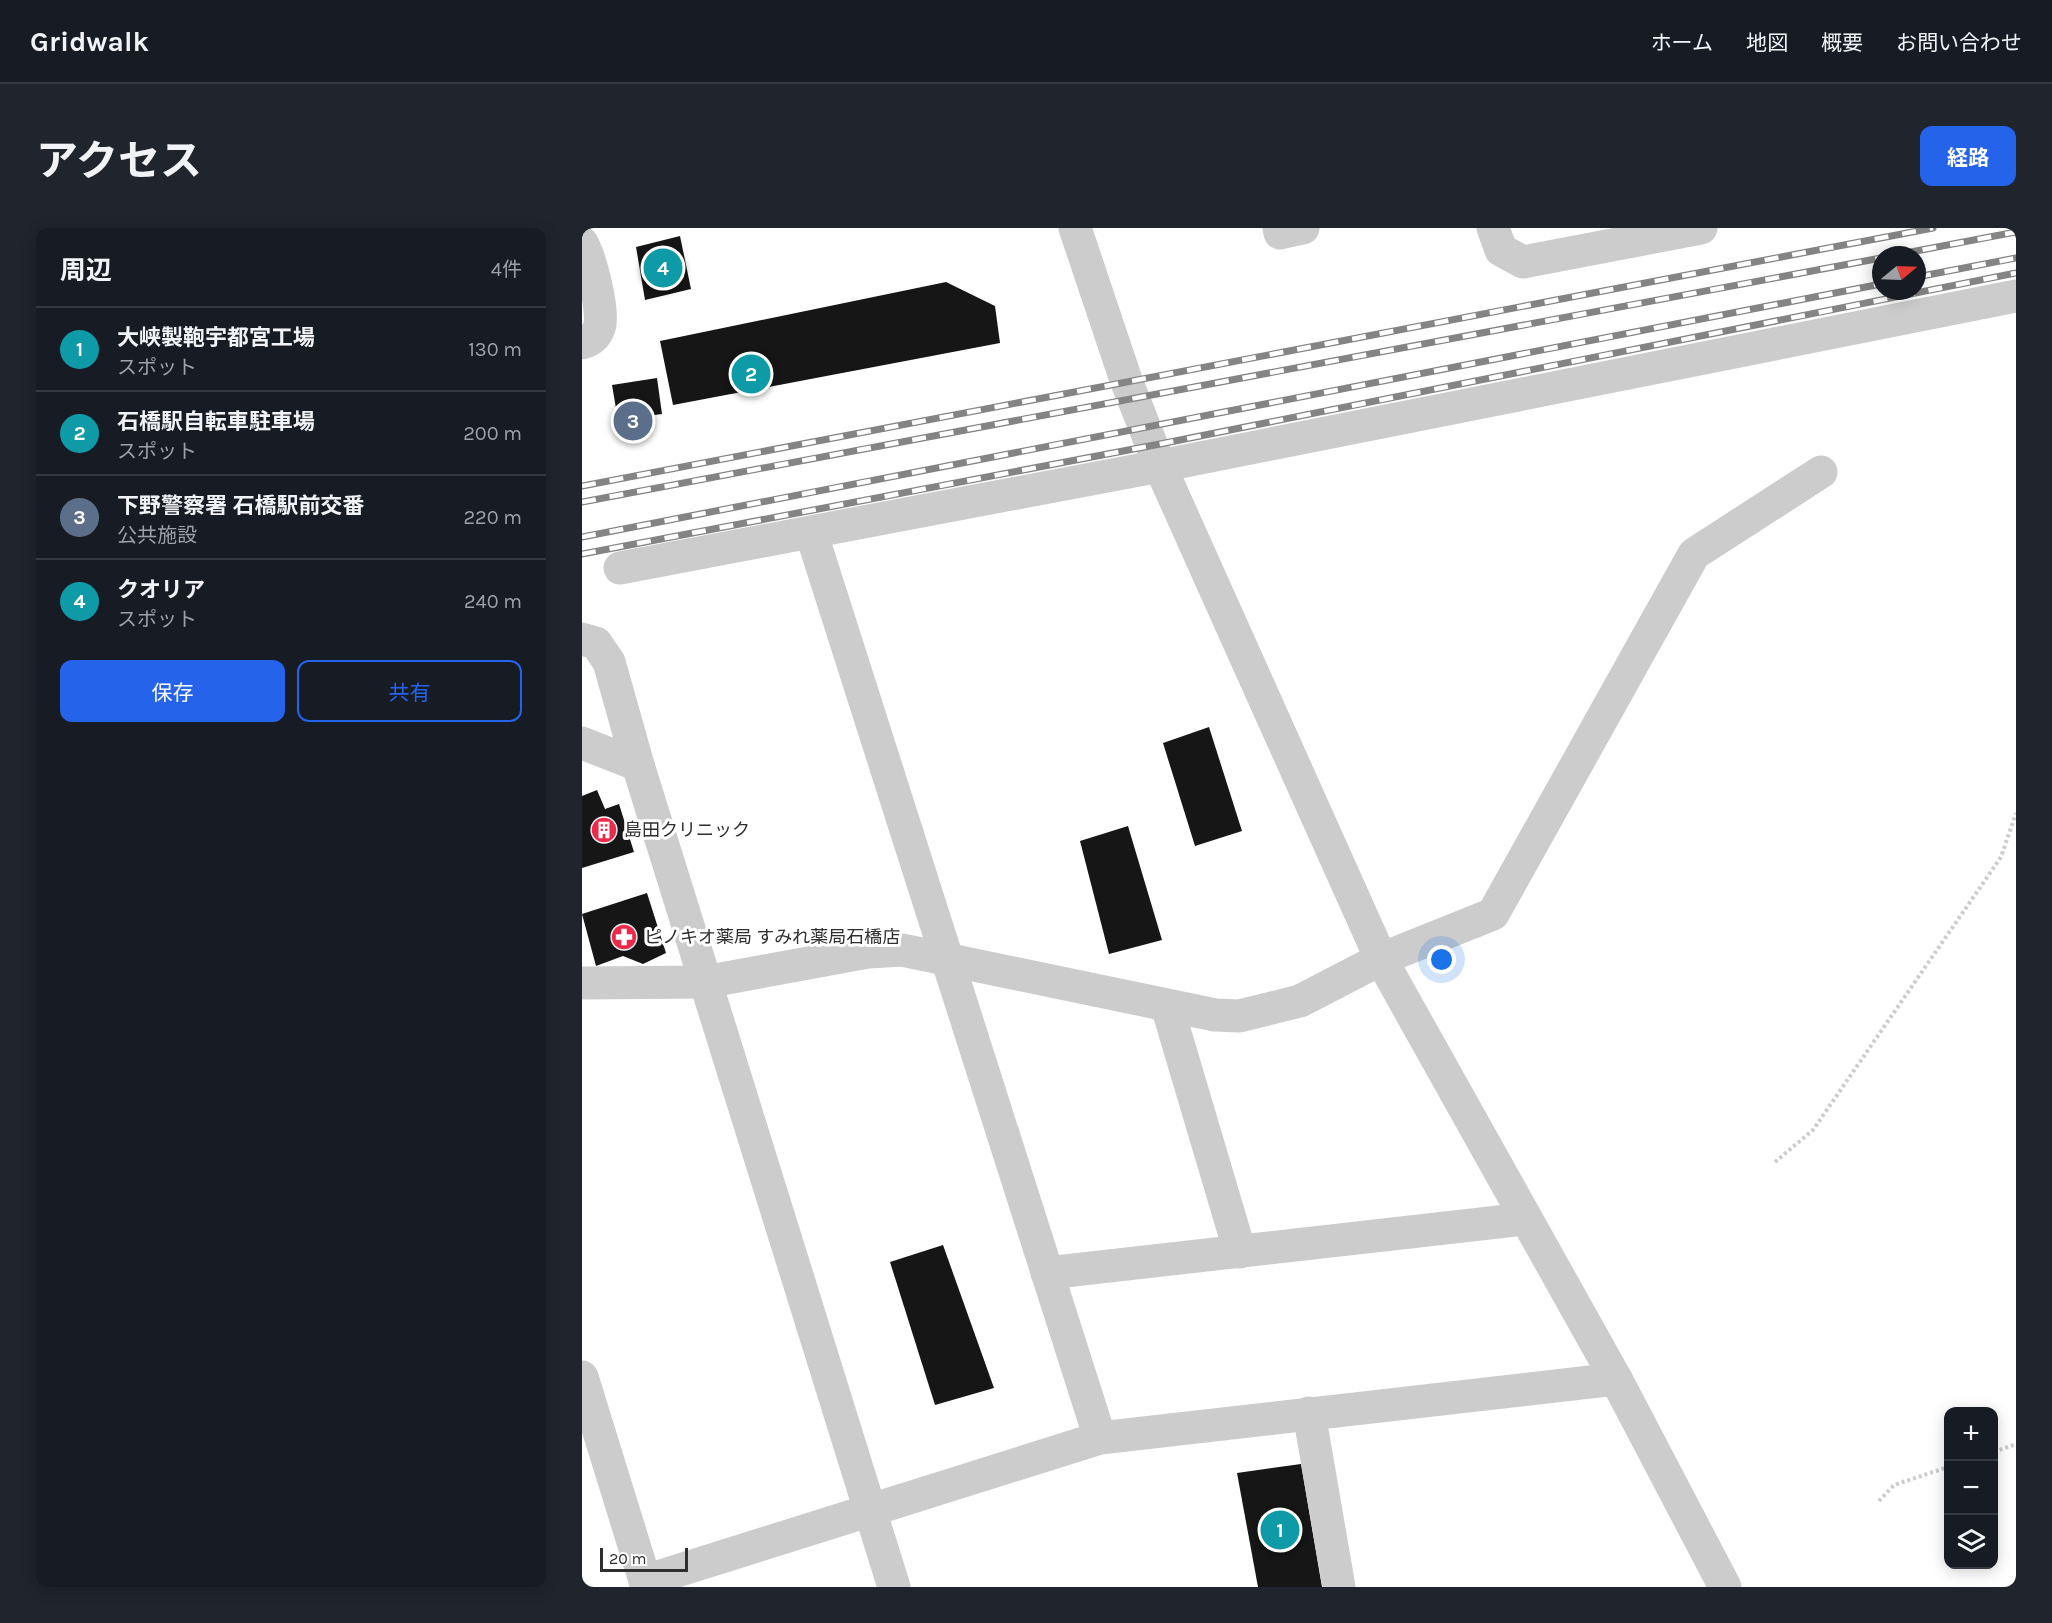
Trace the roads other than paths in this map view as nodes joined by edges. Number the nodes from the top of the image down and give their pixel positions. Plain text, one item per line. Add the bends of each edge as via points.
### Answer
1 (1075, 228) edge
2 (1279, 228) edge
3 (1303, 228) edge
4 (1493, 228) edge
5 (1701, 228) edge
6 (582, 243) edge
7 (2016, 296) edge
8 (582, 343) edge
9 (1160, 466) junction
10 (1821, 472) dead end
11 (811, 531) junction
12 (620, 568) dead end
13 (582, 639) edge
14 (582, 743) edge
15 (638, 765) junction
16 (949, 959) junction
17 (1381, 959) junction
18 (705, 982) junction
19 (582, 983) edge
20 (1167, 1006) junction
21 (1525, 1219) junction
22 (1240, 1252) junction
23 (1047, 1273) junction
24 (582, 1377) edge
25 (1616, 1380) junction
26 (1309, 1413) junction
27 (1100, 1438) junction
28 (868, 1509) junction
29 (646, 1584) edge
30 (894, 1587) edge
31 (1339, 1587) edge
32 (1725, 1587) edge

1 - 9 street via 1126,380
2 - 3 street via 1280,233
4 - 5 street via 1501,250 1523,262
6 - 8 street via 589,255 601,320 595,335
7 - 9 street
9 - 11 street
9 - 17 street
10 - 17 street via 1694,554 1493,914
11 - 12 street
11 - 16 street
13 - 15 street via 596,643 609,662
14 - 15 street
15 - 18 street
16 - 18 street via 902,950 868,952
16 - 20 street
16 - 23 street
17 - 20 street via 1300,1001 1239,1016 1215,1016
17 - 21 street
18 - 19 street
18 - 28 street
20 - 22 street
21 - 22 street
21 - 25 street
22 - 23 street
23 - 27 street
24 - 29 street
25 - 26 street
25 - 32 street
26 - 27 street
26 - 31 street
27 - 28 street
28 - 29 street
28 - 30 street

